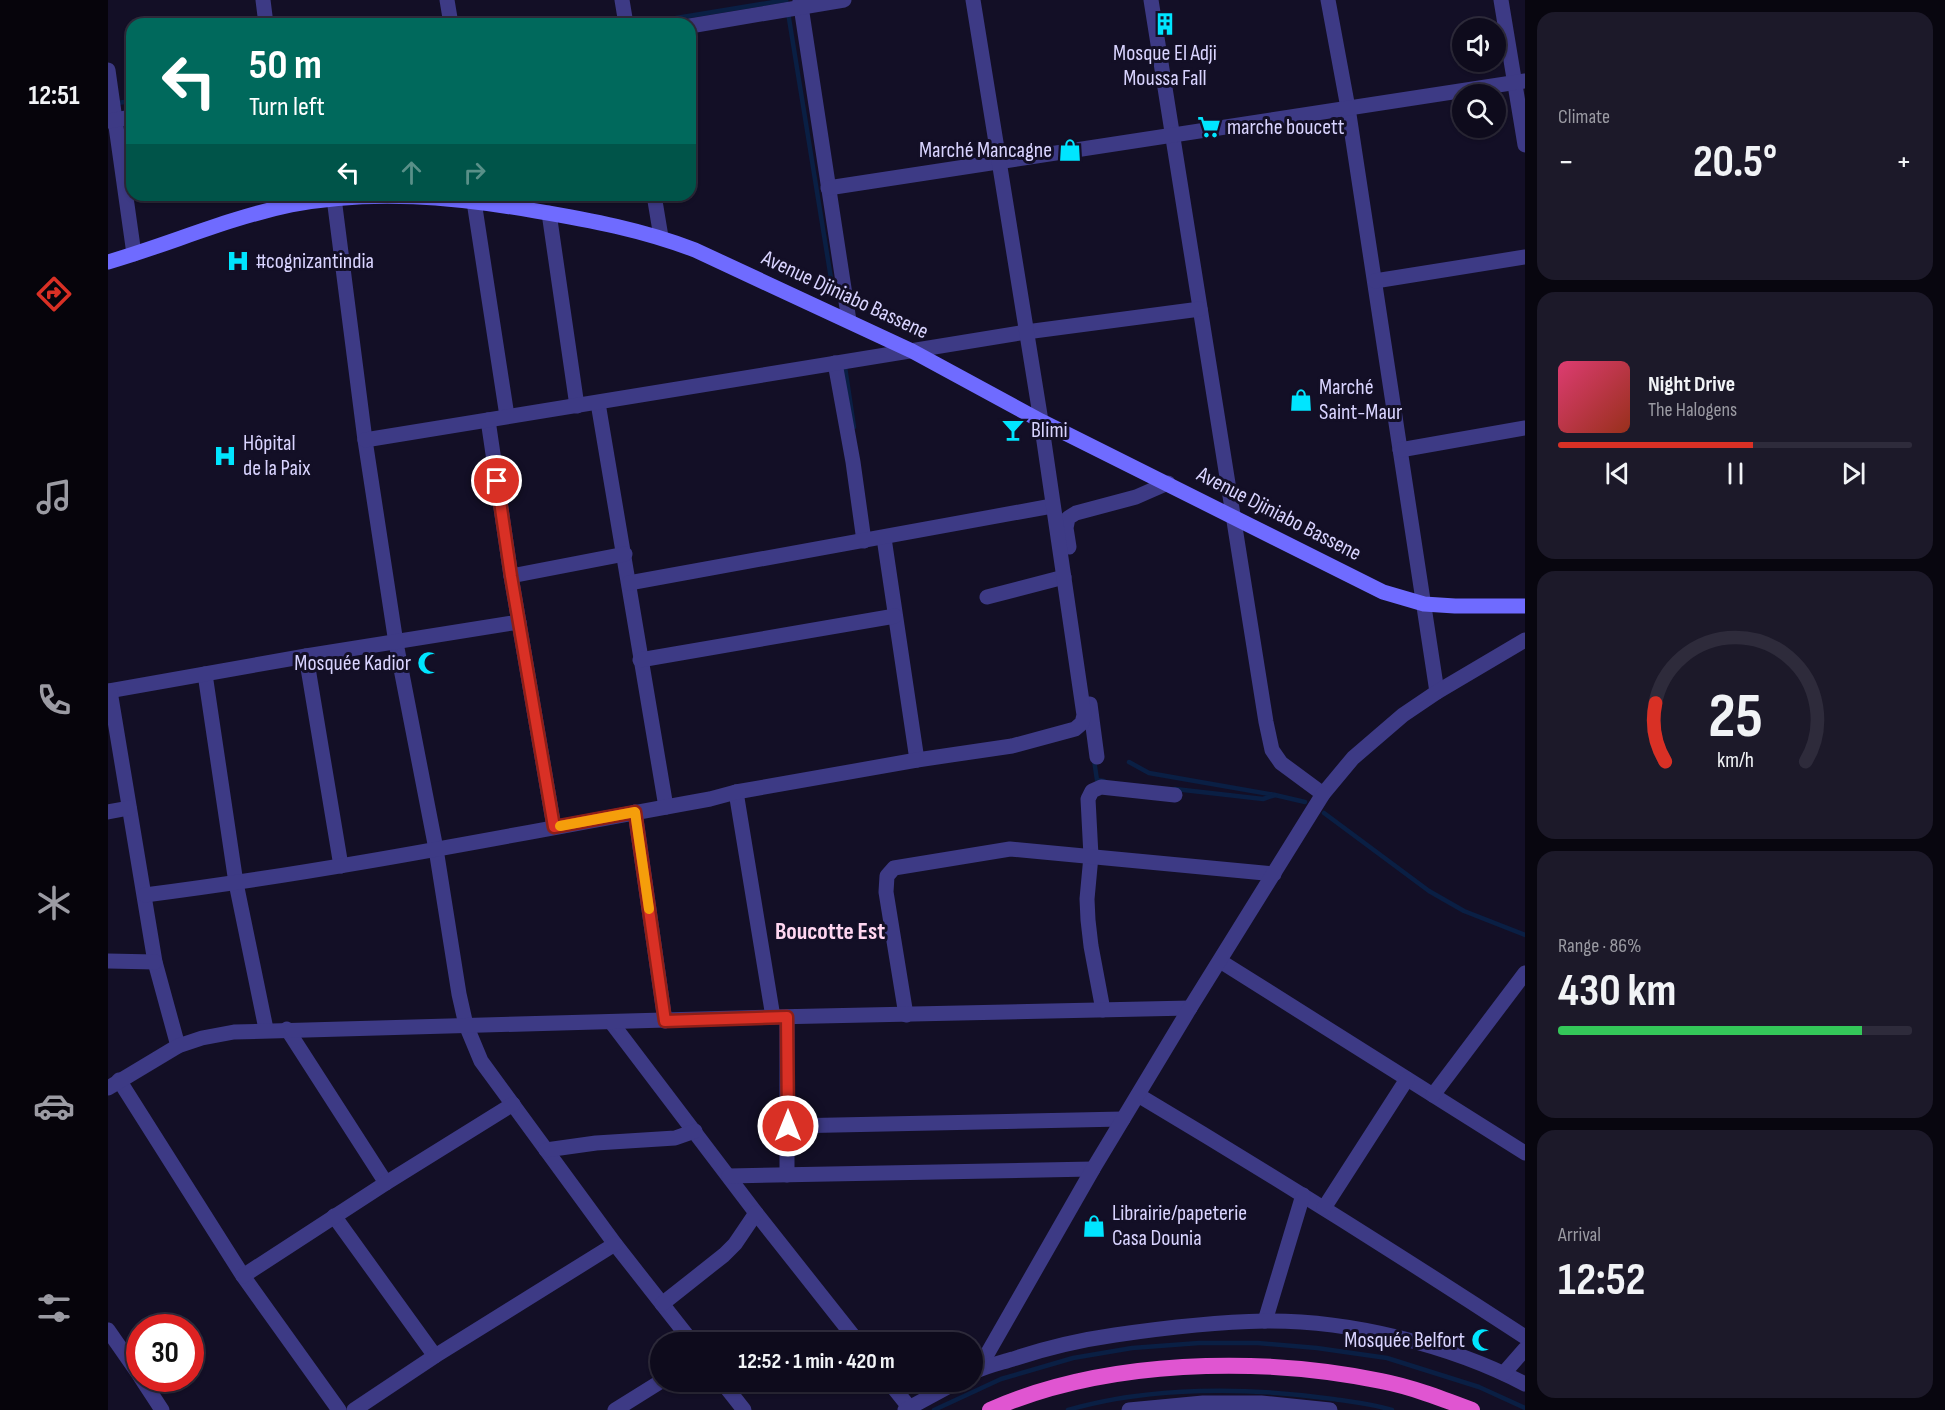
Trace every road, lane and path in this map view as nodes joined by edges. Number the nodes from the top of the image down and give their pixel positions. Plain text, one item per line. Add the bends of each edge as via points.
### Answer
1 (263, 0) edge
2 (447, 0) edge
3 (622, 0) edge
4 (844, 0) edge
5 (973, 0) edge
6 (1151, 0) edge
7 (1328, 0) edge
8 (1501, 0) edge
9 (801, 4) edge
10 (265, 18) edge
11 (450, 18) edge
12 (625, 18) edge
13 (696, 25) edge
14 (108, 70) edge
15 (1520, 81) edge
16 (1348, 108) junction
17 (112, 120) edge
18 (1174, 136) junction
19 (1525, 145) edge
20 (998, 161) junction
21 (828, 188) junction
22 (316, 201) edge
23 (334, 201) edge
24 (473, 201) edge
25 (488, 201) edge
26 (655, 201) edge
27 (549, 213) junction
28 (661, 237) junction
29 (134, 254) junction
30 (1525, 257) edge
31 (108, 262) edge
32 (1375, 281) junction
33 (1200, 309) junction
34 (849, 321) junction
35 (1026, 332) junction
36 (912, 351) junction
37 (835, 363) junction
38 (598, 403) junction
39 (577, 406) junction
40 (507, 416) junction
41 (488, 420) junction
42 (1041, 421) junction
43 (1525, 428) edge
44 (365, 440) junction
45 (1400, 450) junction
46 (1168, 483) junction
47 (1052, 507) junction
48 (1233, 515) junction
49 (884, 538) junction
50 (864, 541) junction
51 (625, 554) junction
52 (511, 576) junction
53 (1064, 577) junction
54 (629, 583) junction
55 (987, 597) dead end
56 (1424, 604) junction
57 (1525, 606) edge
58 (895, 616) junction
59 (519, 622) junction
60 (1525, 640) edge
61 (396, 643) junction
62 (306, 656) junction
63 (640, 660) junction
64 (206, 674) junction
65 (109, 691) edge
66 (1437, 692) junction
67 (1097, 757) dead end
68 (917, 760) junction
69 (736, 792) junction
70 (1323, 794) junction
71 (1175, 795) dead end
72 (666, 807) junction
73 (129, 808) junction
74 (108, 812) edge
75 (635, 812) junction
76 (554, 827) junction
77 (436, 849) junction
78 (1091, 856) junction
79 (341, 866) junction
80 (1274, 874) junction
81 (236, 883) junction
82 (144, 895) junction
83 (108, 961) edge
84 (1220, 961) junction
85 (155, 962) junction
86 (1525, 973) edge
87 (1190, 1008) junction
88 (1103, 1010) junction
89 (906, 1015) junction
90 (780, 1017) junction
91 (665, 1021) junction
92 (612, 1022) junction
93 (466, 1025) junction
94 (266, 1029) junction
95 (287, 1029) junction
96 (178, 1046) junction
97 (1407, 1079) junction
98 (114, 1084) edge
99 (1138, 1095) junction
100 (1433, 1095) junction
101 (513, 1104) junction
102 (1123, 1119) junction
103 (788, 1126) junction
104 (695, 1131) junction
105 (546, 1150) junction
106 (1525, 1153) edge
107 (1093, 1169) junction
108 (787, 1174) junction
109 (729, 1176) junction
110 (386, 1183) junction
111 (1303, 1195) junction
112 (1324, 1208) junction
113 (756, 1212) junction
114 (334, 1216) junction
115 (615, 1244) junction
116 (243, 1276) junction
117 (662, 1304) junction
118 (1265, 1321) junction
119 (108, 1330) edge
120 (684, 1332) edge
121 (850, 1332) edge
122 (1525, 1337) edge
123 (1525, 1349) edge
124 (126, 1356) edge
125 (435, 1356) junction
126 (983, 1358) edge
127 (983, 1369) edge
128 (1504, 1373) junction
129 (1525, 1384) edge
130 (650, 1388) edge
131 (150, 1392) edge
132 (730, 1392) edge
133 (896, 1392) edge
134 (938, 1392) edge
135 (1262, 1406) edge
136 (907, 1409) edge
137 (1137, 1409) edge
138 (162, 1410) edge
139 (339, 1410) edge
140 (354, 1410) edge
141 (615, 1410) edge
142 (744, 1410) edge
143 (990, 1410) edge
144 (1330, 1410) edge
145 (1472, 1410) edge

1 - 10 street
2 - 11 street
3 - 12 street
4 - 9 street
5 - 20 street
6 - 18 street
7 - 16 street
8 - 15 street
9 - 13 street
9 - 21 street
14 - 17 street
15 - 16 street
15 - 19 street
16 - 18 street
16 - 32 street
17 - 29 street
18 - 20 street
18 - 33 street
20 - 21 street
20 - 35 street
21 - 34 street
22 - 29 main road, Avenue Djiniabo Bassene via 245,216
23 - 44 street
24 - 40 street
25 - 27 main road, Avenue Djiniabo Bassene
26 - 28 street
27 - 28 main road, Avenue Djiniabo Bassene
27 - 39 street
28 - 34 main road, Avenue Djiniabo Bassene
29 - 31 main road, Avenue Djiniabo Bassene
30 - 32 street
32 - 45 street
33 - 35 street
33 - 48 street
34 - 36 main road, Avenue Djiniabo Bassene
35 - 36 street
35 - 42 street
36 - 37 street
36 - 42 main road, Avenue Djiniabo Bassene
37 - 38 street
37 - 50 street
38 - 39 street
38 - 51 street
39 - 40 street
40 - 41 street
41 - 44 street
41 - 52 street
42 - 46 main road, Avenue Djiniabo Bassene
42 - 47 street
43 - 45 street
44 - 61 street
45 - 56 street
46 - 48 main road, Avenue Djiniabo Bassene
46 - 67 street via 1068,518 1066,528
47 - 49 street
47 - 53 street
48 - 56 main road, Avenue Djiniabo Bassene via 1383,592
48 - 70 street via 1272,750 1281,763
49 - 50 street
49 - 58 street
50 - 54 street
51 - 52 street
51 - 54 street
52 - 59 street
53 - 55 street
53 - 68 street via 1082,723 1075,729 1012,746
54 - 63 street
56 - 57 main road, Avenue Djiniabo Bassene
56 - 66 street
58 - 63 street
58 - 68 street
59 - 61 street
59 - 76 street
60 - 66 street
61 - 62 street
61 - 77 street
62 - 64 street
62 - 79 street
63 - 72 street
64 - 65 street
64 - 81 street
65 - 73 street
66 - 70 street via 1379,734
68 - 69 street
69 - 72 street
69 - 90 street
70 - 80 street
71 - 78 street via 1101,787 1092,791 1088,799
72 - 75 street
73 - 74 street
73 - 82 street
75 - 76 street
75 - 91 street
76 - 77 street
77 - 79 street
77 - 93 street
78 - 80 street
78 - 88 street via 1088,920
78 - 89 street via 1010,849 894,868 887,876 886,892
79 - 81 street
80 - 84 street
81 - 82 street
81 - 94 street
82 - 85 street
83 - 85 street
84 - 87 street
84 - 97 street
85 - 96 street
86 - 100 street
87 - 88 street
87 - 99 street
88 - 89 street
89 - 90 street
90 - 91 street
90 - 103 street
91 - 92 street
92 - 93 street
92 - 104 street
93 - 95 street
93 - 101 street via 481,1061
94 - 95 street
94 - 96 street via 202,1038
95 - 110 street
96 - 98 street
97 - 100 street
97 - 112 street
98 - 116 street
99 - 102 street
99 - 111 street
100 - 106 street
101 - 105 street
101 - 110 street
102 - 103 street
102 - 107 street
103 - 108 street
104 - 105 street via 675,1138
104 - 109 street
105 - 115 street
107 - 108 street
107 - 126 street
108 - 109 street
109 - 113 street
110 - 114 street
111 - 112 street
111 - 118 street
112 - 122 street
113 - 117 street via 724,1255
113 - 121 street
114 - 116 street
114 - 125 street
115 - 117 street
115 - 125 street
116 - 139 street
117 - 120 street
118 - 127 street via 1151,1329 1092,1338
118 - 128 street via 1382,1334
119 - 124 street
123 - 128 street
125 - 140 street
128 - 129 street
130 - 141 street
131 - 138 street
132 - 142 street
133 - 136 street
134 - 136 street
135 - 137 street via 1203,1403
135 - 144 street
143 - 145 highway via 1078,1381 1135,1371 1211,1366 1315,1371 1382,1381

